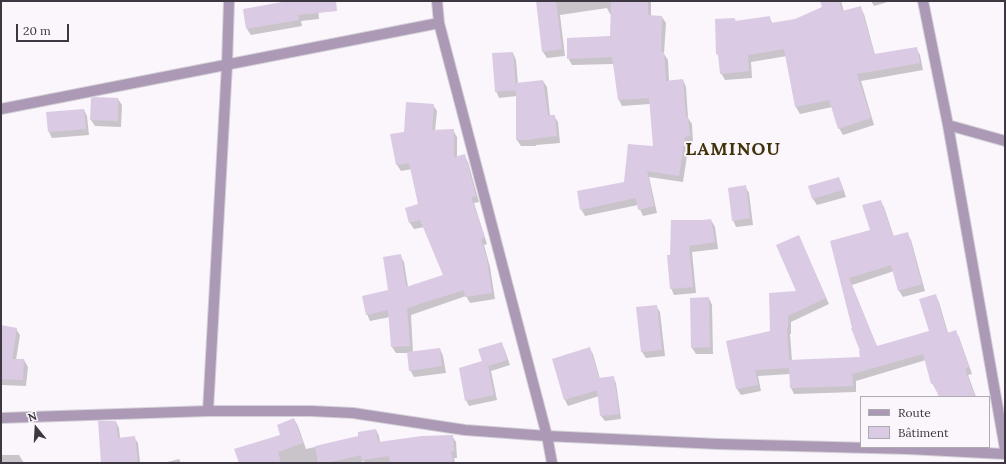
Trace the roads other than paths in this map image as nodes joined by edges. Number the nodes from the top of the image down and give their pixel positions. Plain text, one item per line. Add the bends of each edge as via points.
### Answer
1 (229, 1) edge
2 (438, 1) edge
3 (923, 1) edge
4 (439, 23) junction
5 (227, 65) junction
6 (1, 109) edge
7 (948, 125) junction
8 (1005, 141) edge
9 (208, 411) junction
10 (1, 418) edge
11 (547, 436) junction
12 (860, 448) edge
13 (862, 448) edge
14 (1005, 449) edge
15 (1005, 454) edge
16 (552, 463) edge

1 - 5 street
2 - 4 street
3 - 7 street
4 - 5 street
4 - 11 street
5 - 6 street
5 - 9 street
7 - 8 street
7 - 14 street
9 - 10 street
9 - 11 street via 353,413 465,430
11 - 12 street
11 - 16 street
13 - 15 street

